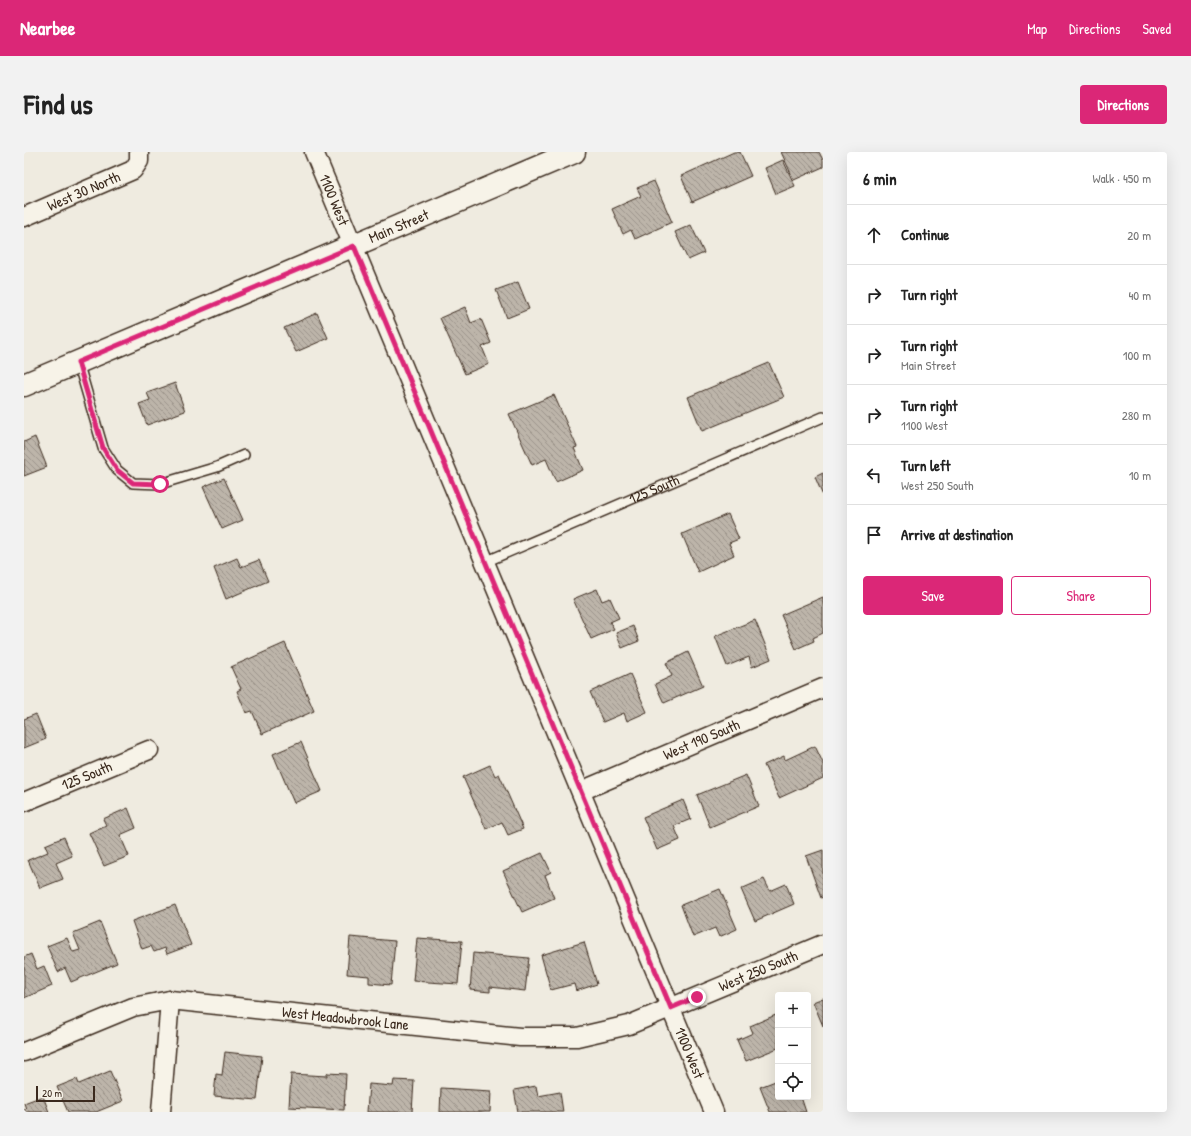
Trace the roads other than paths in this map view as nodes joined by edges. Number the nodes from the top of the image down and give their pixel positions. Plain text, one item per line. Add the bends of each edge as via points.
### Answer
1 (314, 152) edge
2 (574, 152) edge
3 (139, 156) edge
4 (24, 217) edge
5 (354, 246) junction
6 (78, 362) junction
7 (24, 385) edge
8 (823, 417) edge
9 (244, 455) dead end
10 (485, 562) junction
11 (823, 688) edge
12 (149, 750) dead end
13 (581, 791) junction
14 (24, 802) edge
15 (823, 944) edge
16 (170, 1000) junction
17 (671, 1008) junction
18 (24, 1052) edge
19 (161, 1112) edge
20 (714, 1112) edge

1 - 5 street, 1100 West
2 - 5 main road, Main Street
3 - 4 street, West 30 North via 133,170
5 - 6 main road, Main Street
5 - 10 street, 1100 West
6 - 7 main road, Main Street
6 - 9 lane via 103,448 117,470 133,483 160,484 217,467
8 - 10 lane, 125 South
10 - 13 street, 1100 West
11 - 13 street, West 190 South
12 - 14 street, 125 South
13 - 17 street, 1100 West
15 - 17 street, West 250 South
16 - 17 street, West Meadowbrook Lane via 520,1037 577,1037 629,1024
16 - 18 street, West Meadowbrook Lane via 133,1007
16 - 19 street
17 - 20 street, 1100 West

